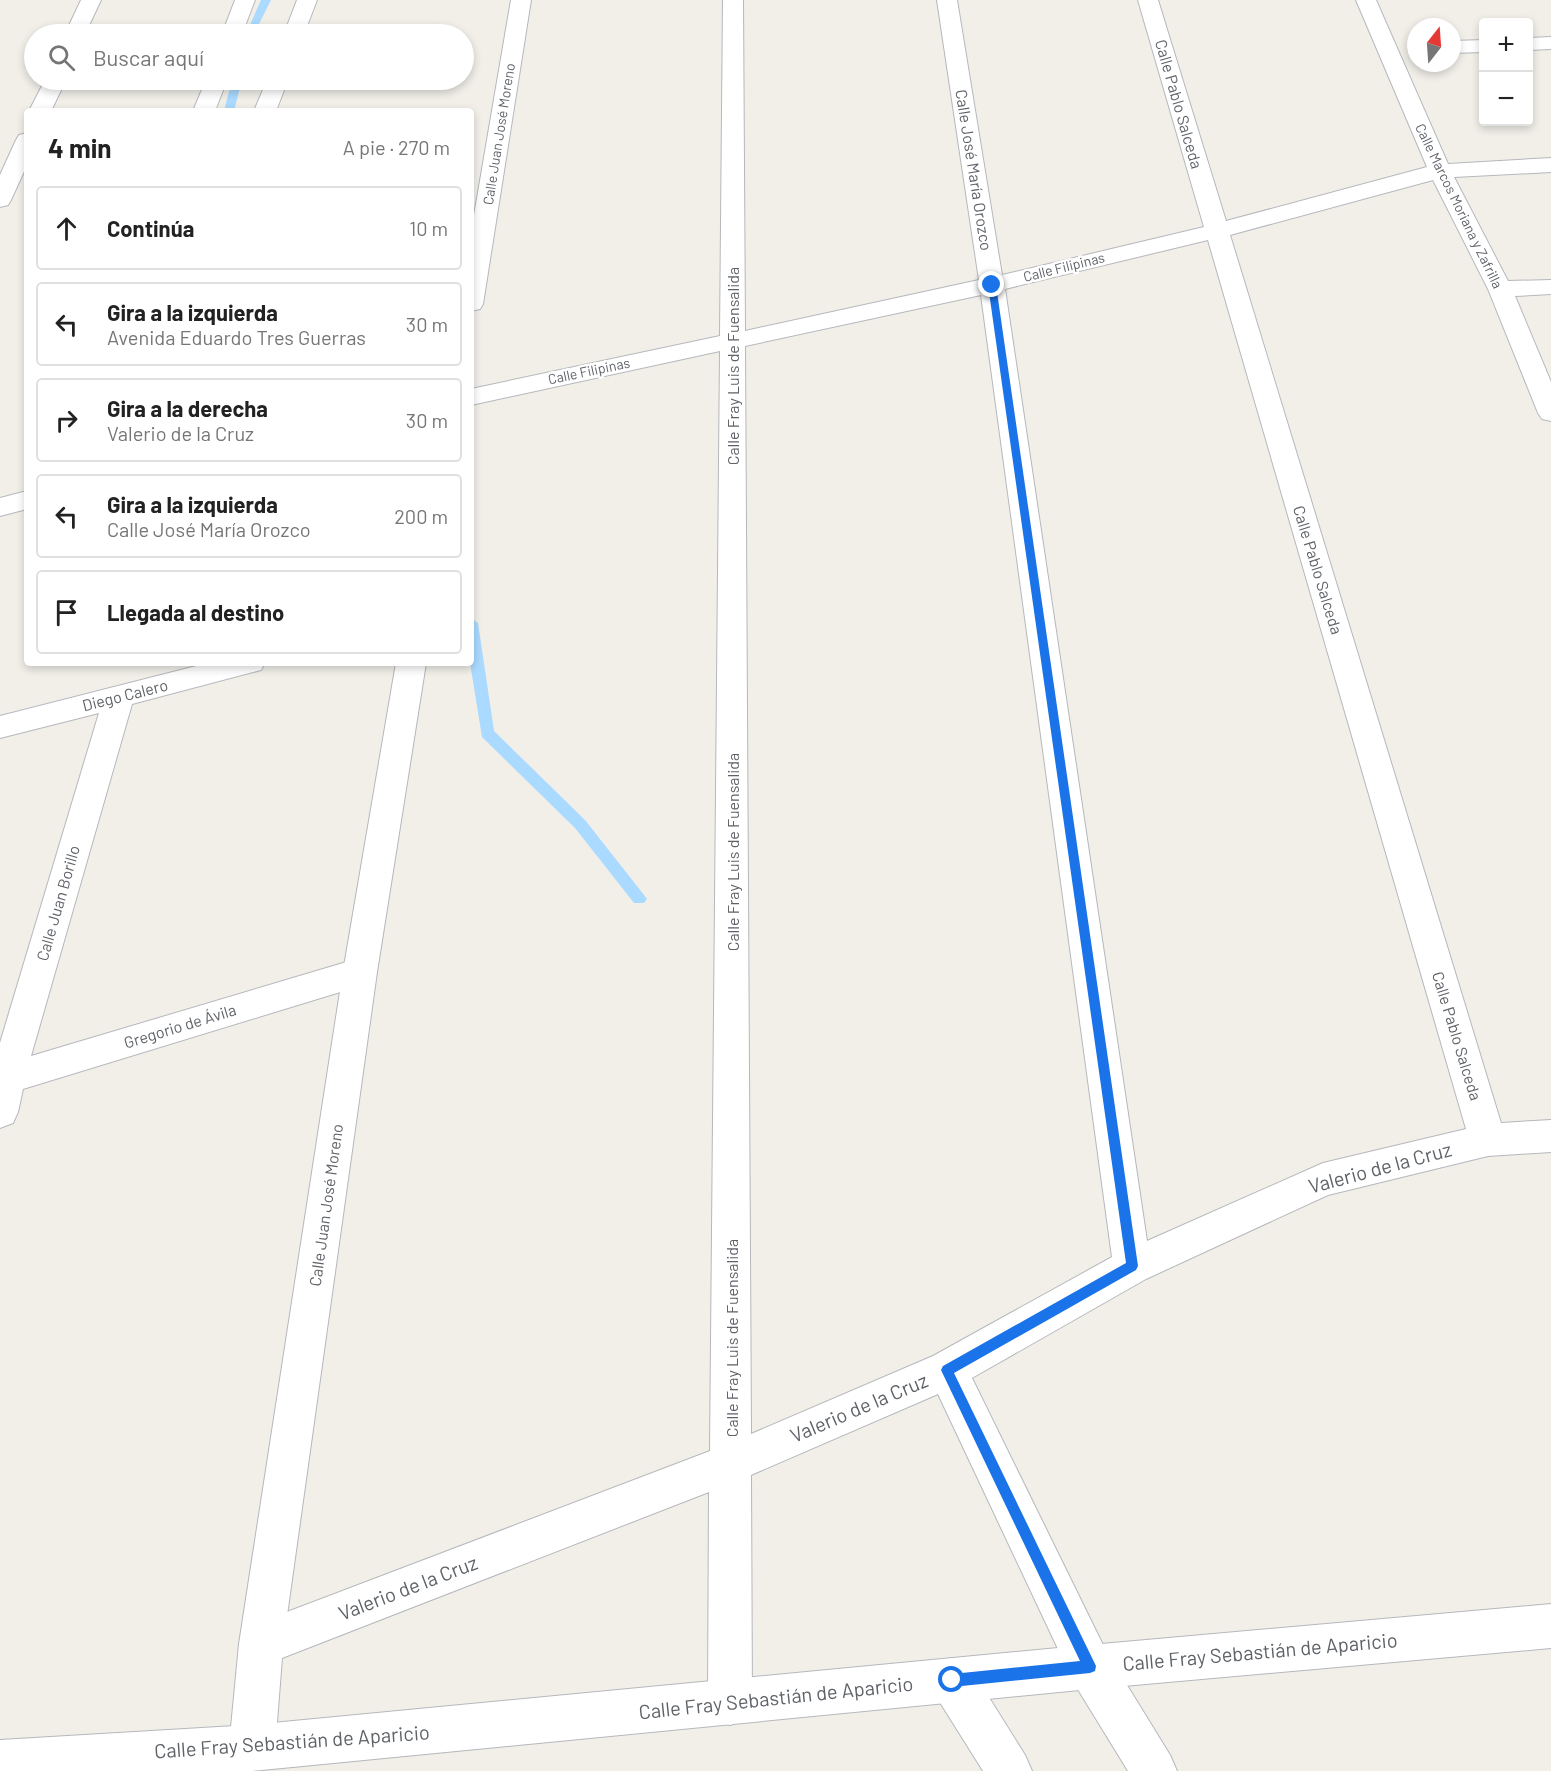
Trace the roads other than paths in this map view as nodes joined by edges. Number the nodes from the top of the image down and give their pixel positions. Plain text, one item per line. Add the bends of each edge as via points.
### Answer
1 (91, 0) edge
2 (245, 0) edge
3 (307, 0) edge
4 (521, 0) edge
5 (734, 0) edge
6 (947, 0) edge
7 (1148, 0) edge
8 (1366, 0) edge
9 (80, 24) edge
10 (236, 24) edge
11 (298, 24) edge
12 (1551, 43) edge
13 (1533, 44) edge
14 (1479, 46) edge
15 (1461, 47) edge
16 (50, 90) edge
17 (212, 90) edge
18 (273, 90) edge
19 (41, 108) edge
20 (205, 108) edge
21 (266, 108) edge
22 (24, 148) edge
23 (1551, 165) edge
24 (1440, 171) junction
25 (0, 200) edge
26 (1216, 231) junction
27 (992, 285) junction
28 (474, 286) edge
29 (1551, 287) edge
30 (1500, 289) junction
31 (733, 340) junction
32 (474, 396) edge
33 (1551, 413) edge
34 (24, 501) edge
35 (0, 507) edge
36 (238, 666) edge
37 (411, 666) edge
38 (119, 696) junction
39 (0, 727) edge
40 (360, 972) junction
41 (2, 1091) edge
42 (1551, 1136) edge
43 (1488, 1140) junction
44 (1132, 1266) junction
45 (947, 1370) junction
46 (732, 1463) junction
47 (1551, 1626) edge
48 (261, 1644) junction
49 (1090, 1666) junction
50 (952, 1680) junction
51 (730, 1703) junction
52 (252, 1748) junction
53 (0, 1763) edge
54 (115, 1763) edge
55 (1010, 1771) edge
56 (1154, 1771) edge

1 - 9 street
2 - 10 street
3 - 11 street
4 - 28 street, Calle Juan José Moreno
5 - 31 street, Calle Fray Luis de Fuensalida
6 - 27 street, Calle José María Orozco
7 - 26 street, Calle Pablo Salceda
8 - 24 street, Calle Marcos Moriana y Zafrilla via 1396,48
12 - 13 street
14 - 15 street
16 - 19 street
17 - 20 street
18 - 21 street
22 - 25 street
23 - 24 street, Calle Filipinas
24 - 26 street, Calle Filipinas
24 - 30 street, Calle Marcos Moriana y Zafrilla
26 - 27 street, Calle Filipinas
26 - 43 street, Calle Pablo Salceda
27 - 31 street, Calle Filipinas
27 - 44 street, Calle José María Orozco
29 - 30 street
30 - 33 street, Calle Marcos Moriana y Zafrilla
31 - 32 street, Calle Filipinas
31 - 46 street, Calle Fray Luis de Fuensalida
34 - 35 street
36 - 38 street, Diego Calero
37 - 40 street, Calle Juan José Moreno
38 - 39 street, Diego Calero
38 - 41 street, Calle Juan Borillo
40 - 41 street, Gregorio de Ávila
40 - 48 street, Calle Juan José Moreno
42 - 43 street, Valerio de la Cruz
43 - 44 street, Valerio de la Cruz via 1323,1180
44 - 45 street, Valerio de la Cruz
45 - 46 street, Valerio de la Cruz
45 - 49 street
46 - 48 street, Valerio de la Cruz
46 - 51 street, Calle Fray Luis de Fuensalida
47 - 49 street, Calle Fray Sebastián de Aparicio
48 - 52 street, Calle Juan José Moreno
49 - 50 street, Calle Fray Sebastián de Aparicio
49 - 56 street
50 - 51 street, Calle Fray Sebastián de Aparicio
50 - 55 street
51 - 52 street, Calle Fray Sebastián de Aparicio
52 - 54 street, Calle Fray Sebastián de Aparicio
53 - 54 street, Calle Fray Sebastián de Aparicio

